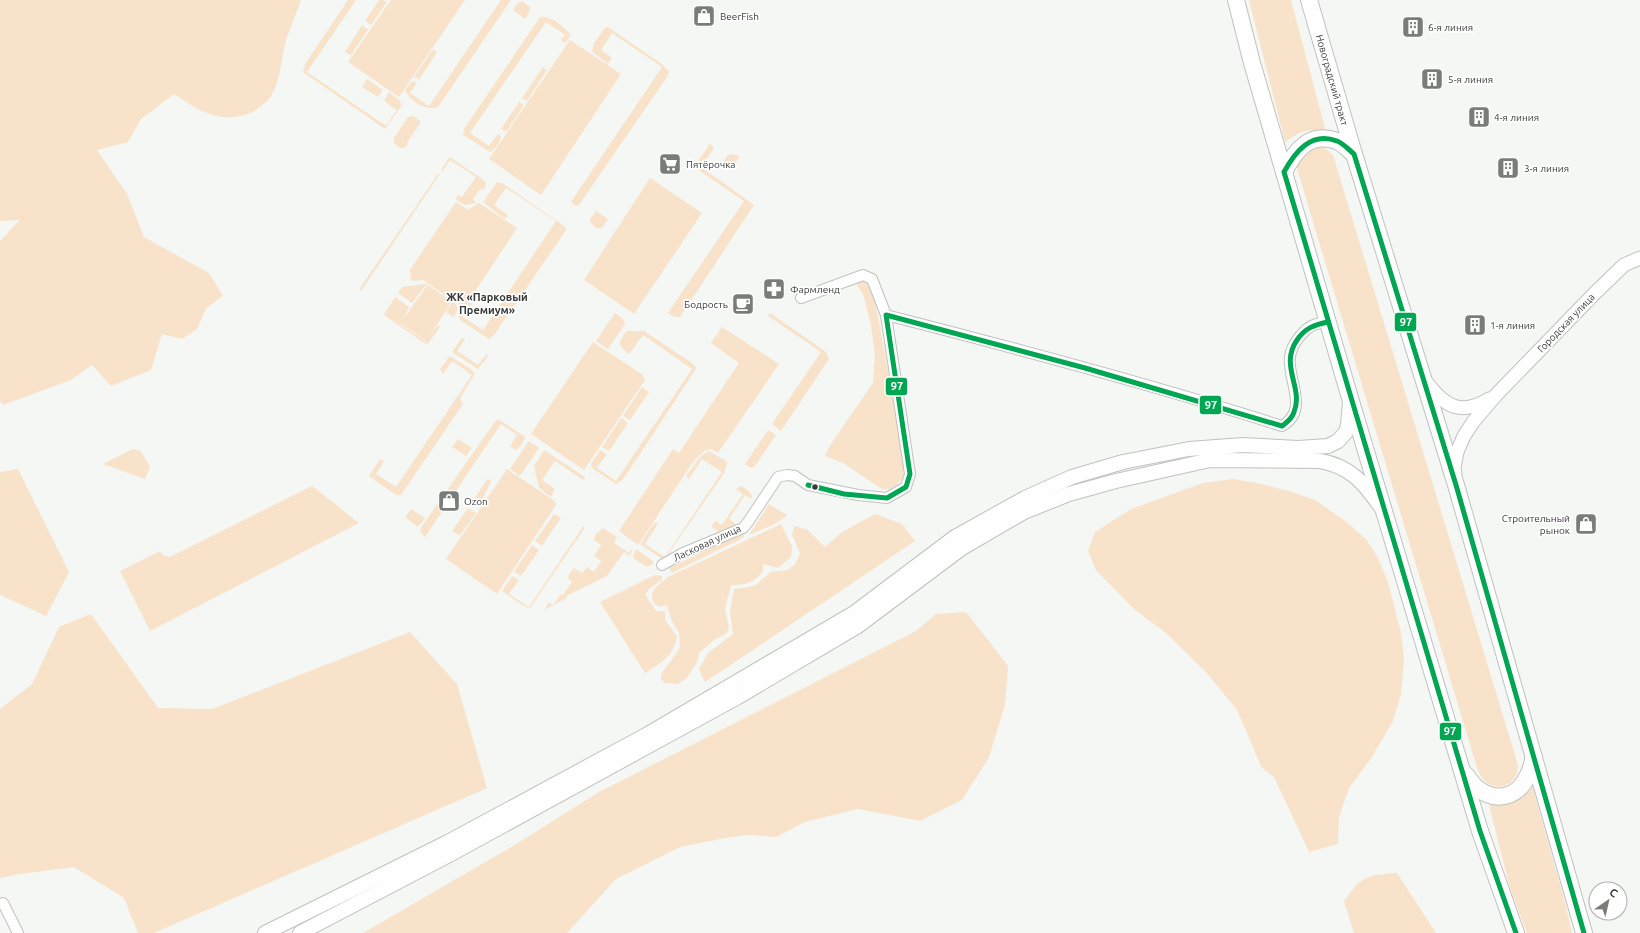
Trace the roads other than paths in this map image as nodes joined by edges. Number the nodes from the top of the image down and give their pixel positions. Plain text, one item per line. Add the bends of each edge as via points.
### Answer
1 (1236, 0) edge
2 (1309, 0) edge
3 (1354, 154) junction
4 (1284, 172) junction
5 (1640, 258) edge
6 (801, 298) dead end
7 (886, 315) junction
8 (1328, 322) junction
9 (1424, 380) junction
10 (1496, 395) junction
11 (1350, 398) junction
12 (1456, 485) junction
13 (1384, 513) junction
14 (662, 565) dead end
15 (1534, 758) junction
16 (1462, 770) junction
17 (3, 903) dead end
18 (18, 933) edge
19 (265, 933) edge
20 (300, 933) edge
21 (1516, 933) edge
22 (1584, 933) edge

1 - 4 main road
2 - 3 main road, Новоградский тракт
3 - 4 main road via 1337,142 1319,138 1304,144 1292,156
3 - 9 main road, Новоградский тракт
4 - 8 main road
5 - 10 street, Городская улица via 1624,265
6 - 7 street, Ласковая улица via 862,276 872,279
7 - 8 street via 996,343 1282,426 1290,421 1294,414 1295,390 1290,357 1294,346 1308,328
7 - 14 street, Ласковая улица via 910,474 906,487 887,498 844,494 808,485 795,476 778,477 743,528 683,553
8 - 11 main road
9 - 10 street via 1436,395 1451,406 1464,409 1479,406
9 - 12 main road, Новоградский тракт
10 - 12 street via 1464,436 1454,468
11 - 13 main road
11 - 19 main road via 1346,432 1338,441 1328,446 1298,448 1243,445 1190,449 1123,462 1072,477 1025,498 955,538 854,613 648,734 448,842
12 - 15 main road, Новоградский тракт
13 - 16 main road
13 - 20 main road via 1358,478 1333,464 1320,461 1210,460 1069,494 1024,512 962,548 858,626 738,697 451,854
15 - 16 main road via 1528,776 1518,789 1505,797 1491,796 1476,788
15 - 22 main road, Новоградский тракт
16 - 21 main road via 1480,831
17 - 18 street

